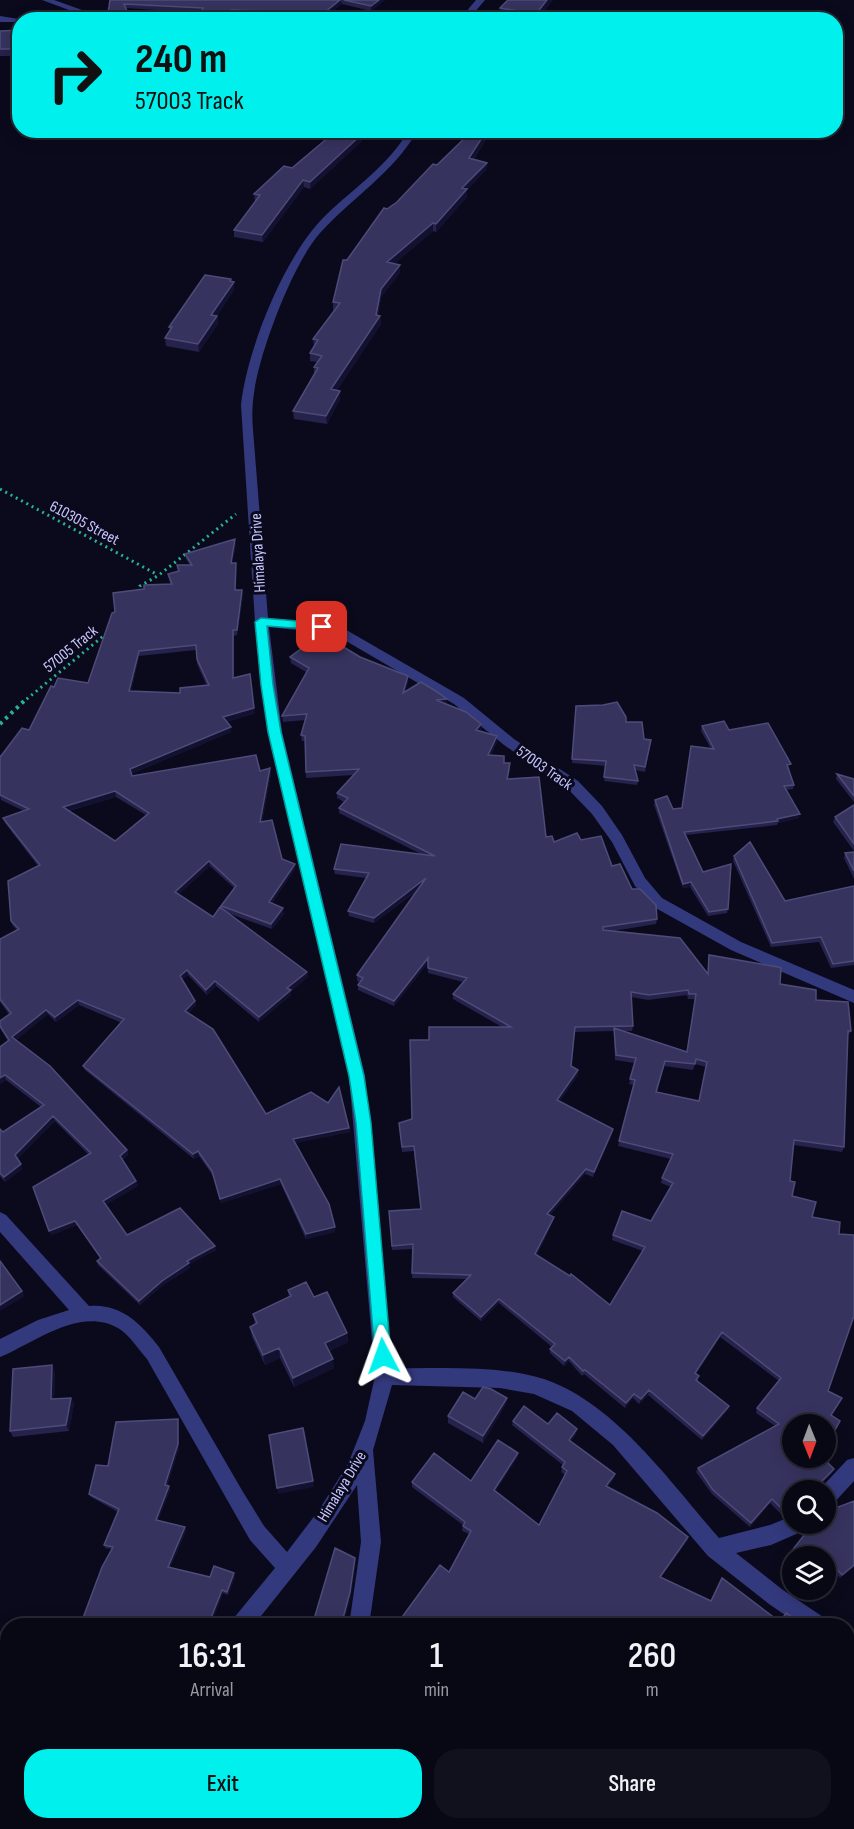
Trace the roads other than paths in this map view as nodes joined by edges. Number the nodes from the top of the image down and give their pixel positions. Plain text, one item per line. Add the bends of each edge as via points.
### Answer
1 (46, 0) edge
2 (74, 0) edge
3 (481, 0) edge
4 (64, 6) junction
5 (82, 12) edge
6 (471, 12) edge
7 (409, 138) edge
8 (261, 622) junction
9 (854, 997) edge
10 (0, 1220) edge
11 (85, 1315) junction
12 (0, 1348) edge
13 (384, 1376) junction
14 (364, 1450) junction
15 (854, 1467) edge
16 (836, 1486) edge
17 (782, 1530) edge
18 (716, 1549) junction
19 (287, 1567) junction
20 (246, 1618) edge
21 (360, 1618) edge
22 (807, 1618) edge

1 - 4 street
2 - 4 street
3 - 6 street
4 - 5 street
7 - 8 street, Himalaya Drive via 396,157 308,242 287,280 248,390 245,418
8 - 9 street, 57003 Track via 338,631 459,701 510,742 573,784 597,810 639,882 657,902 736,946
8 - 13 street, Himalaya Drive via 275,732 357,1076
10 - 11 street
11 - 12 street via 38,1329
11 - 19 street via 123,1321 138,1333 257,1533
13 - 14 street, Himalaya Drive
13 - 18 street via 500,1379 536,1385 579,1405 620,1439
14 - 19 street, Himalaya Drive via 336,1501
14 - 21 street via 371,1542
15 - 16 street
17 - 18 street
18 - 22 street
19 - 20 street, Himalaya Drive

